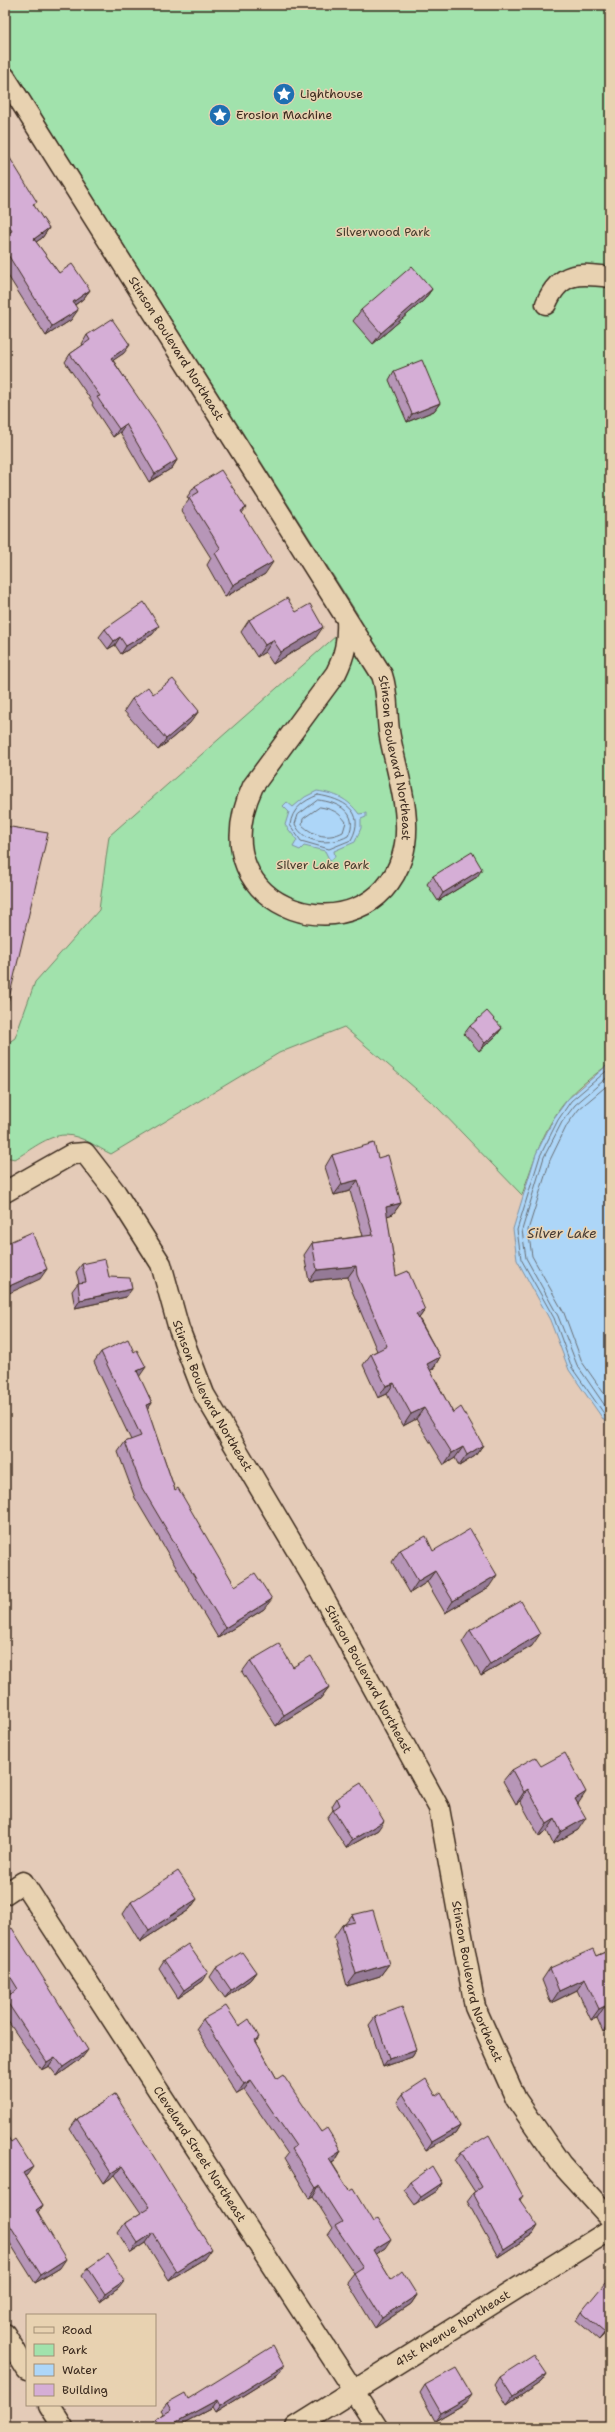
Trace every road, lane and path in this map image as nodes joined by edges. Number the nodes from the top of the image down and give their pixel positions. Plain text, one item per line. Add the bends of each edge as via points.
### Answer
1 (5, 77) edge
2 (610, 278) edge
3 (546, 304) dead end
4 (347, 620) junction
5 (5, 1192) edge
6 (5, 1894) edge
7 (610, 2218) edge
8 (610, 2230) edge
9 (5, 2334) edge
10 (26, 2368) edge
11 (354, 2391) junction
12 (50, 2406) edge
13 (63, 2427) edge
14 (296, 2427) edge
15 (377, 2427) edge

1 - 4 street, Stinson Boulevard Northeast
2 - 3 street via 577,274 565,278 550,294
4 - 4 street, Stinson Boulevard Northeast via 348,638 344,656 336,673 253,786 244,805 240,825 241,849 247,867 259,886 274,901 295,911 314,915 347,912 380,892 397,869 406,835 405,814 388,729 386,686 382,675
5 - 7 street, Stinson Boulevard Northeast via 72,1154 85,1153 116,1193 161,1264 180,1333 204,1394 313,1578 439,1808 475,2007 516,2099 553,2155
6 - 11 street, Cleveland Street Northeast via 23,1882
8 - 11 street, 41st Avenue Northeast
9 - 10 street
11 - 14 street, 41st Avenue Northeast
11 - 15 street, Cleveland Street Northeast
12 - 13 street

